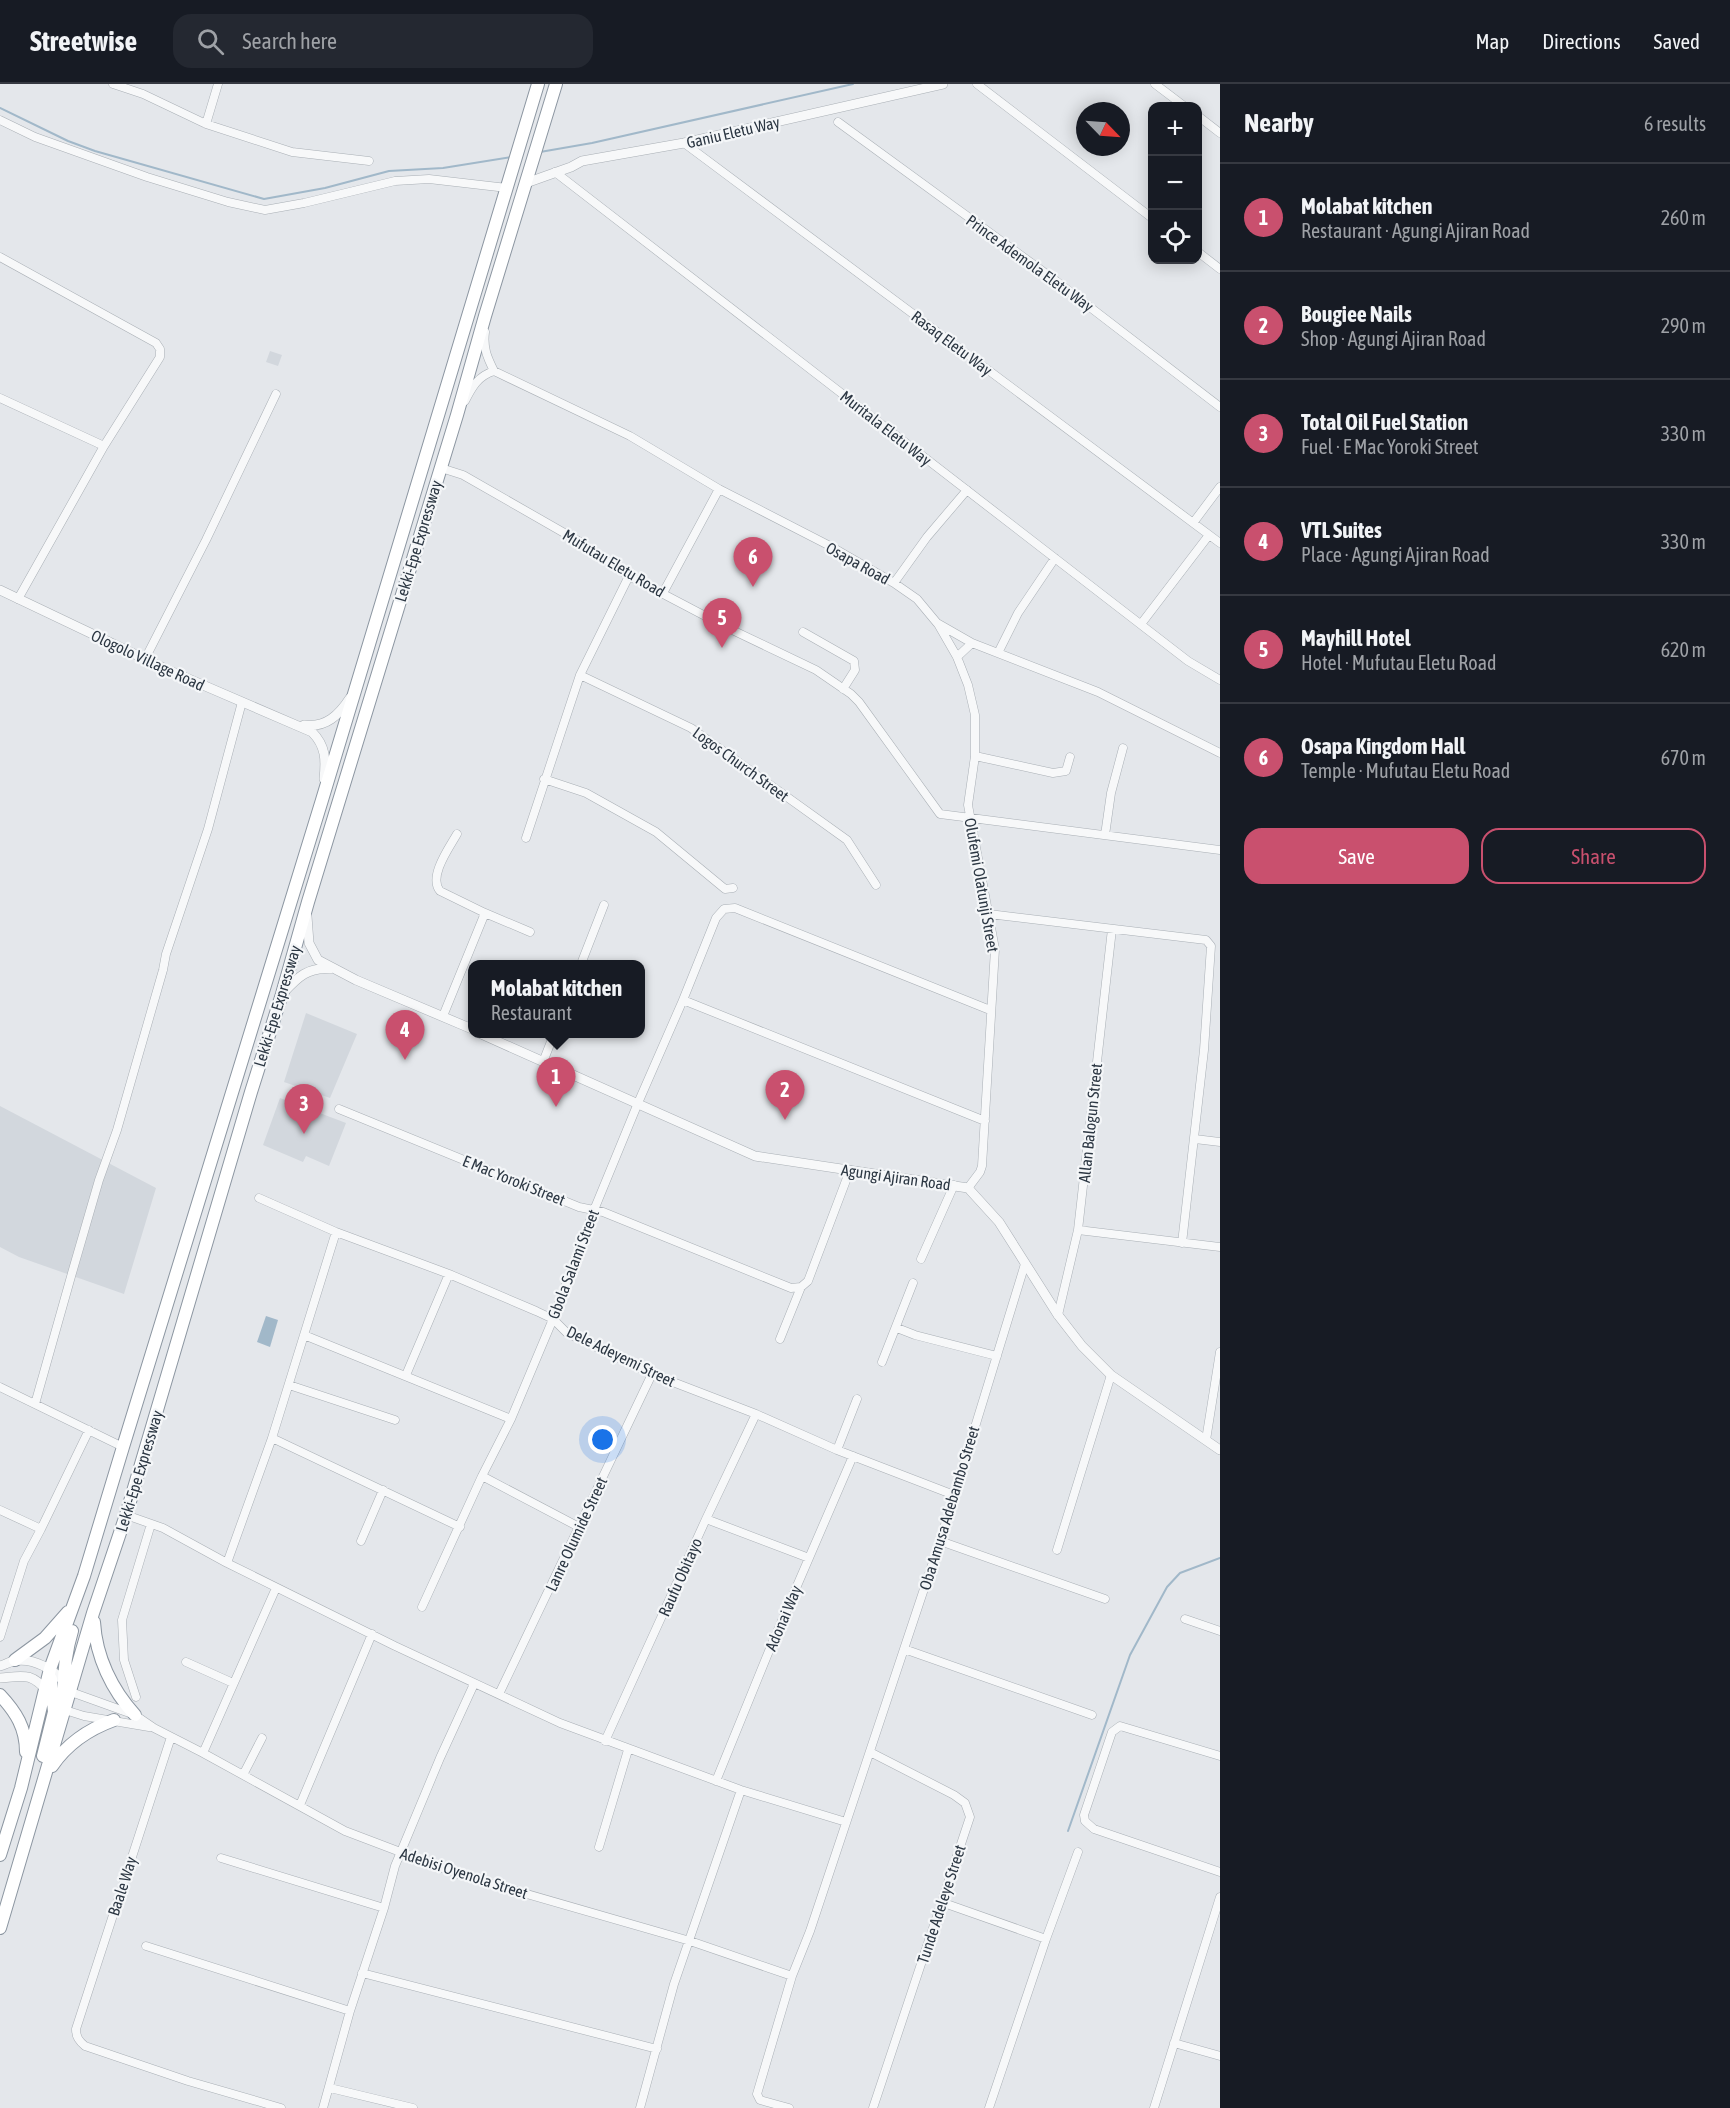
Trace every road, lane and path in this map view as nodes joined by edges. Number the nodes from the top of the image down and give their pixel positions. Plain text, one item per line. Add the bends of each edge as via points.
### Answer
1 (113, 84) edge
2 (218, 84) edge
3 (538, 84) edge
4 (555, 84) edge
5 (943, 84) edge
6 (977, 84) edge
7 (1155, 84) edge
8 (1179, 102) edge
9 (0, 120) edge
10 (1202, 120) edge
11 (837, 122) dead end
12 (206, 124) junction
13 (1220, 134) edge
14 (684, 143) junction
15 (369, 161) dead end
16 (555, 172) junction
17 (527, 177) junction
18 (509, 182) junction
19 (1148, 215) edge
20 (1202, 256) edge
21 (0, 257) edge
22 (1220, 269) edge
23 (485, 316) junction
24 (494, 371) junction
25 (276, 394) dead end
26 (0, 398) edge
27 (1220, 407) edge
28 (457, 415) junction
29 (104, 446) junction
30 (441, 468) junction
31 (1220, 488) edge
32 (719, 489) junction
33 (967, 490) junction
34 (1193, 523) junction
35 (1209, 535) junction
36 (1220, 543) edge
37 (1055, 558) junction
38 (629, 576) junction
39 (894, 583) junction
40 (0, 590) edge
41 (663, 593) junction
42 (18, 599) junction
43 (937, 623) junction
44 (1141, 624) junction
45 (803, 632) dead end
46 (972, 643) junction
47 (998, 653) junction
48 (957, 657) junction
49 (145, 659) junction
50 (580, 675) junction
51 (1220, 680) edge
52 (358, 682) junction
53 (843, 688) junction
54 (242, 702) junction
55 (299, 725) junction
56 (1123, 748) dead end
57 (1220, 753) edge
58 (975, 756) junction
59 (1070, 757) dead end
60 (544, 779) junction
61 (322, 800) junction
62 (969, 817) junction
63 (457, 834) dead end
64 (1105, 835) junction
65 (526, 838) dead end
66 (1220, 850) edge
67 (876, 885) dead end
68 (733, 888) dead end
69 (308, 902) junction
70 (604, 905) dead end
71 (485, 913) junction
72 (989, 914) junction
73 (1112, 929) junction
74 (530, 932) dead end
75 (582, 960) edge
76 (332, 969) junction
77 (282, 994) junction
78 (683, 1000) junction
79 (990, 1010) junction
80 (443, 1016) junction
81 (468, 1027) edge
82 (490, 1038) edge
83 (552, 1038) edge
84 (543, 1062) junction
85 (638, 1103) junction
86 (339, 1109) dead end
87 (985, 1121) junction
88 (1195, 1139) junction
89 (1220, 1142) edge
90 (850, 1170) junction
91 (954, 1185) junction
92 (968, 1188) junction
93 (259, 1198) dead end
94 (594, 1210) junction
95 (1078, 1230) junction
96 (336, 1232) junction
97 (1182, 1243) junction
98 (1220, 1248) edge
99 (921, 1258) dead end
100 (1024, 1264) junction
101 (449, 1274) junction
102 (913, 1283) dead end
103 (801, 1287) junction
104 (1058, 1315) junction
105 (553, 1320) junction
106 (897, 1328) junction
107 (304, 1335) junction
108 (780, 1339) dead end
109 (1220, 1352) edge
110 (997, 1356) junction
111 (882, 1362) dead end
112 (652, 1374) junction
113 (406, 1375) junction
114 (1112, 1375) junction
115 (289, 1384) junction
116 (0, 1387) edge
117 (857, 1399) dead end
118 (35, 1404) junction
119 (756, 1414) junction
120 (511, 1419) junction
121 (395, 1420) dead end
122 (89, 1430) junction
123 (272, 1438) junction
124 (1206, 1440) junction
125 (123, 1447) junction
126 (837, 1450) junction
127 (1220, 1450) edge
128 (853, 1456) junction
129 (482, 1476) junction
130 (383, 1491) junction
131 (954, 1495) junction
132 (0, 1510) edge
133 (126, 1515) junction
134 (706, 1519) junction
135 (100, 1523) junction
136 (151, 1524) junction
137 (460, 1527) junction
138 (579, 1527) junction
139 (41, 1529) junction
140 (361, 1541) dead end
141 (940, 1541) junction
142 (1057, 1550) dead end
143 (809, 1558) junction
144 (227, 1563) junction
145 (84, 1576) junction
146 (276, 1588) junction
147 (1105, 1599) dead end
148 (422, 1607) dead end
149 (93, 1613) junction
150 (1185, 1619) dead end
151 (1220, 1631) edge
152 (372, 1634) junction
153 (0, 1637) edge
154 (904, 1649) junction
155 (15, 1660) junction
156 (186, 1662) dead end
157 (0, 1666) edge
158 (50, 1669) junction
159 (0, 1678) edge
160 (63, 1680) junction
161 (232, 1683) junction
162 (474, 1683) junction
163 (71, 1692) junction
164 (49, 1693) junction
165 (499, 1694) junction
166 (0, 1695) edge
167 (136, 1697) dead end
168 (65, 1710) junction
169 (1092, 1714) dead end
170 (135, 1715) junction
171 (114, 1720) junction
172 (154, 1728) junction
173 (171, 1737) junction
174 (261, 1738) dead end
175 (605, 1741) junction
176 (628, 1750) junction
177 (870, 1752) junction
178 (203, 1753) junction
179 (1220, 1756) edge
180 (243, 1774) junction
181 (716, 1781) junction
182 (21, 1788) junction
183 (41, 1789) junction
184 (741, 1790) junction
185 (300, 1805) junction
186 (846, 1822) junction
187 (599, 1847) dead end
188 (400, 1852) junction
189 (1078, 1852) dead end
190 (0, 1856) edge
191 (221, 1858) dead end
192 (1220, 1872) edge
193 (1220, 1897) edge
194 (941, 1902) junction
195 (8, 1903) junction
196 (384, 1908) junction
197 (0, 1928) edge
198 (1046, 1939) junction
199 (690, 1941) junction
200 (146, 1946) dead end
201 (362, 1973) junction
202 (792, 1976) junction
203 (350, 2011) junction
204 (1174, 2043) junction
205 (657, 2049) junction
206 (1220, 2056) edge
207 (330, 2088) junction
208 (758, 2104) edge
209 (281, 2108) edge
210 (323, 2108) edge
211 (413, 2108) edge
212 (640, 2108) edge
213 (789, 2108) edge
214 (873, 2108) edge
215 (989, 2108) edge
216 (1154, 2108) edge

1 - 12 street
2 - 12 street
3 - 18 highway, Lekki-Epe Expressway
4 - 17 highway, Lekki-Epe Expressway
5 - 14 street, Ganiu Eletu Way
6 - 19 street
7 - 8 street
9 - 18 street via 35,137 147,177 265,210 395,181
10 - 13 street
11 - 27 street, Prince Ademola Eletu Way via 1056,281
12 - 15 street via 292,152
14 - 16 street, Ganiu Eletu Way via 582,161
14 - 34 street, Rasaq Eletu Way
16 - 17 street, Ganiu Eletu Way
16 - 33 street, Muritala Eletu Way
17 - 23 highway, Lekki-Epe Expressway
18 - 52 highway, Lekki-Epe Expressway
20 - 22 street
21 - 29 street via 156,343 160,350
23 - 24 street via 484,345
23 - 28 highway, Lekki-Epe Expressway
24 - 28 street via 475,383
24 - 32 street, Osapa Road via 630,436
25 - 49 street
26 - 29 street
28 - 30 highway, Lekki-Epe Expressway
29 - 42 street
30 - 38 street, Mufutau Eletu Road via 463,475 580,542
30 - 69 highway, Lekki-Epe Expressway
31 - 34 street
32 - 39 street, Osapa Road
32 - 41 street
33 - 37 street, Muritala Eletu Way
33 - 39 street
34 - 35 street, Rasaq Eletu Way
35 - 36 street, Rasaq Eletu Way
35 - 44 street
37 - 44 street, Muritala Eletu Way
37 - 47 street via 1018,613
38 - 41 street, Mufutau Eletu Road
38 - 50 street
39 - 43 street, Osapa Road via 917,599
40 - 42 street, Ologolo Village Road
41 - 53 street, Mufutau Eletu Road via 816,670
42 - 49 street, Ologolo Village Road
43 - 46 street, Osapa Road
43 - 48 street, Olufemi Olatunji Street
44 - 51 street, Muritala Eletu Way via 1188,661
45 - 53 street via 854,661 855,670
46 - 47 street, Osapa Road
46 - 48 street
47 - 57 street, Osapa Road via 1098,692
48 - 58 street, Olufemi Olatunji Street via 975,715
49 - 54 street, Ologolo Village Road
50 - 60 street
50 - 67 street, Logos Church Street via 692,728 847,840
52 - 55 street via 350,700 333,719 318,726
52 - 61 highway, Lekki-Epe Expressway
53 - 62 street, Mufutau Eletu Road via 859,702 940,814
54 - 55 street, Ologolo Village Road
54 - 118 street via 208,829 166,954
55 - 61 street via 317,736 324,751
56 - 64 street
58 - 59 street via 1053,773 1066,771
58 - 62 street, Olufemi Olatunji Street
60 - 65 street
60 - 68 street via 586,793 656,832 725,889
61 - 125 highway, Lekki-Epe Expressway
62 - 64 street, Mufutau Eletu Road
62 - 72 street, Olufemi Olatunji Street
63 - 71 street via 440,867 436,886
64 - 66 street, Mufutau Eletu Road
69 - 76 street via 309,943 318,960
69 - 77 highway, Lekki-Epe Expressway
70 - 75 street
71 - 74 street
71 - 80 street
72 - 73 street
72 - 79 street, Olufemi Olatunji Street via 995,949
73 - 88 street via 1206,940 1211,946
73 - 95 street, Allan Balogun Street
76 - 77 street via 317,968 298,976
76 - 80 street
77 - 133 highway, Lekki-Epe Expressway
78 - 79 street, Gbola Salami Street via 716,918 724,909 735,908
78 - 85 street, Gbola Salami Street
78 - 87 street
79 - 87 street, Olufemi Olatunji Street
80 - 81 street
82 - 84 street, Agungi Ajiran Road
83 - 84 street
84 - 85 street, Agungi Ajiran Road
85 - 90 street, Agungi Ajiran Road via 754,1156
85 - 94 street, Gbola Salami Street
86 - 94 street, E Mac Yoroki Street via 568,1203
87 - 92 street, Olufemi Olatunji Street via 980,1172
88 - 89 street
88 - 97 street
90 - 91 street, Agungi Ajiran Road
90 - 103 street via 808,1281
91 - 92 street, Agungi Ajiran Road
91 - 99 street
92 - 100 street, Agungi Ajiran Road via 999,1222
93 - 96 street, Dele Adeyemi Street
94 - 103 street, E Mac Yoroki Street via 791,1288
94 - 105 street, Gbola Salami Street
95 - 97 street
95 - 104 street, Allan Balogun Street
96 - 101 street, Dele Adeyemi Street
96 - 107 street
97 - 98 street
100 - 104 street, Agungi Ajiran Road
100 - 110 street, Oba Amusa Adebambo Street
101 - 105 street, Dele Adeyemi Street
101 - 113 street
102 - 106 street
103 - 108 street
104 - 114 street, Agungi Ajiran Road
105 - 112 street, Dele Adeyemi Street via 567,1333
105 - 120 street, Gbola Salami Street
106 - 110 street
106 - 111 street
107 - 113 street
107 - 115 street
109 - 124 street
110 - 131 street, Oba Amusa Adebambo Street
112 - 119 street, Dele Adeyemi Street
112 - 138 street, Lanre Olumide Street
113 - 120 street
114 - 124 street, Agungi Ajiran Road
114 - 142 street
115 - 121 street
115 - 123 street
116 - 118 street
117 - 126 street
118 - 122 street
119 - 126 street, Dele Adeyemi Street
119 - 134 street, Raufu Obitayo
120 - 129 street, Gbola Salami Street
122 - 125 street
122 - 139 street
123 - 130 street
123 - 144 street
124 - 127 street, Agungi Ajiran Road
125 - 135 highway, Lekki-Epe Expressway
126 - 128 street, Dele Adeyemi Street
128 - 131 street, Dele Adeyemi Street
128 - 143 street, Adonai Way
129 - 137 street, Gbola Salami Street
129 - 138 street
130 - 137 street
130 - 140 street
131 - 141 street, Oba Amusa Adebambo Street
132 - 139 street
133 - 136 street
133 - 149 highway, Lekki-Epe Expressway
134 - 143 street
134 - 175 street, Raufu Obitayo
135 - 145 highway, Lekki-Epe Expressway
135 - 160 highway via 100,1540 68,1645
136 - 144 street
136 - 167 street via 122,1620 124,1660
137 - 148 street, Gbola Salami Street
138 - 165 street, Lanre Olumide Street
139 - 153 street via 15,1584
141 - 147 street
141 - 154 street, Oba Amusa Adebambo Street
143 - 181 street, Adonai Way
144 - 146 street
145 - 155 highway via 70,1609 57,1626
145 - 158 highway, Lekki-Epe Expressway
146 - 152 street
146 - 161 street
149 - 163 highway, Lekki-Epe Expressway
149 - 170 highway via 95,1638 105,1668 116,1692
150 - 151 street
152 - 162 street
152 - 185 street
154 - 169 street
154 - 177 street, Oba Amusa Adebambo Street
155 - 157 street
155 - 158 street
156 - 161 street
158 - 160 street
158 - 164 highway
159 - 164 street via 28,1675
160 - 163 street
160 - 168 highway
161 - 178 street
162 - 165 street
162 - 188 street
163 - 168 highway, Lekki-Epe Expressway
163 - 170 street
164 - 168 street
164 - 182 highway
164 - 195 highway via 54,1712 9,1876
165 - 175 street
166 - 182 highway via 16,1714 26,1738
168 - 171 street
168 - 183 highway, Lekki-Epe Expressway
170 - 172 street
171 - 172 street
171 - 183 highway via 61,1753
172 - 173 street, Adebisi Oyenola Street
173 - 178 street, Adebisi Oyenola Street
173 - 209 street, Baale Way via 76,2035 86,2046
174 - 180 street
175 - 176 street
176 - 181 street
176 - 187 street
177 - 186 street, Oba Amusa Adebambo Street
177 - 194 street, Tunde Adeleye Street via 965,1803 970,1817
178 - 180 street, Adebisi Oyenola Street
179 - 192 street via 1120,1726 1112,1732 1084,1815 1094,1829
180 - 185 street, Adebisi Oyenola Street
181 - 184 street
182 - 190 highway
183 - 195 highway, Lekki-Epe Expressway
184 - 186 street
184 - 199 street
185 - 188 street, Adebisi Oyenola Street via 345,1831
186 - 202 street, Oba Amusa Adebambo Street
188 - 196 street
188 - 199 street, Adebisi Oyenola Street via 461,1875
189 - 198 street
191 - 196 street
193 - 204 street
194 - 198 street
194 - 214 street, Tunde Adeleye Street
195 - 197 highway, Lekki-Epe Expressway
196 - 201 street
198 - 215 street
199 - 202 street, Adebisi Oyenola Street
199 - 205 street
200 - 203 street
201 - 203 street
201 - 205 street
202 - 208 street, Oba Amusa Adebambo Street via 757,2094
203 - 207 street
204 - 206 street
204 - 216 street
205 - 212 street
207 - 210 street
207 - 211 street
208 - 213 street

